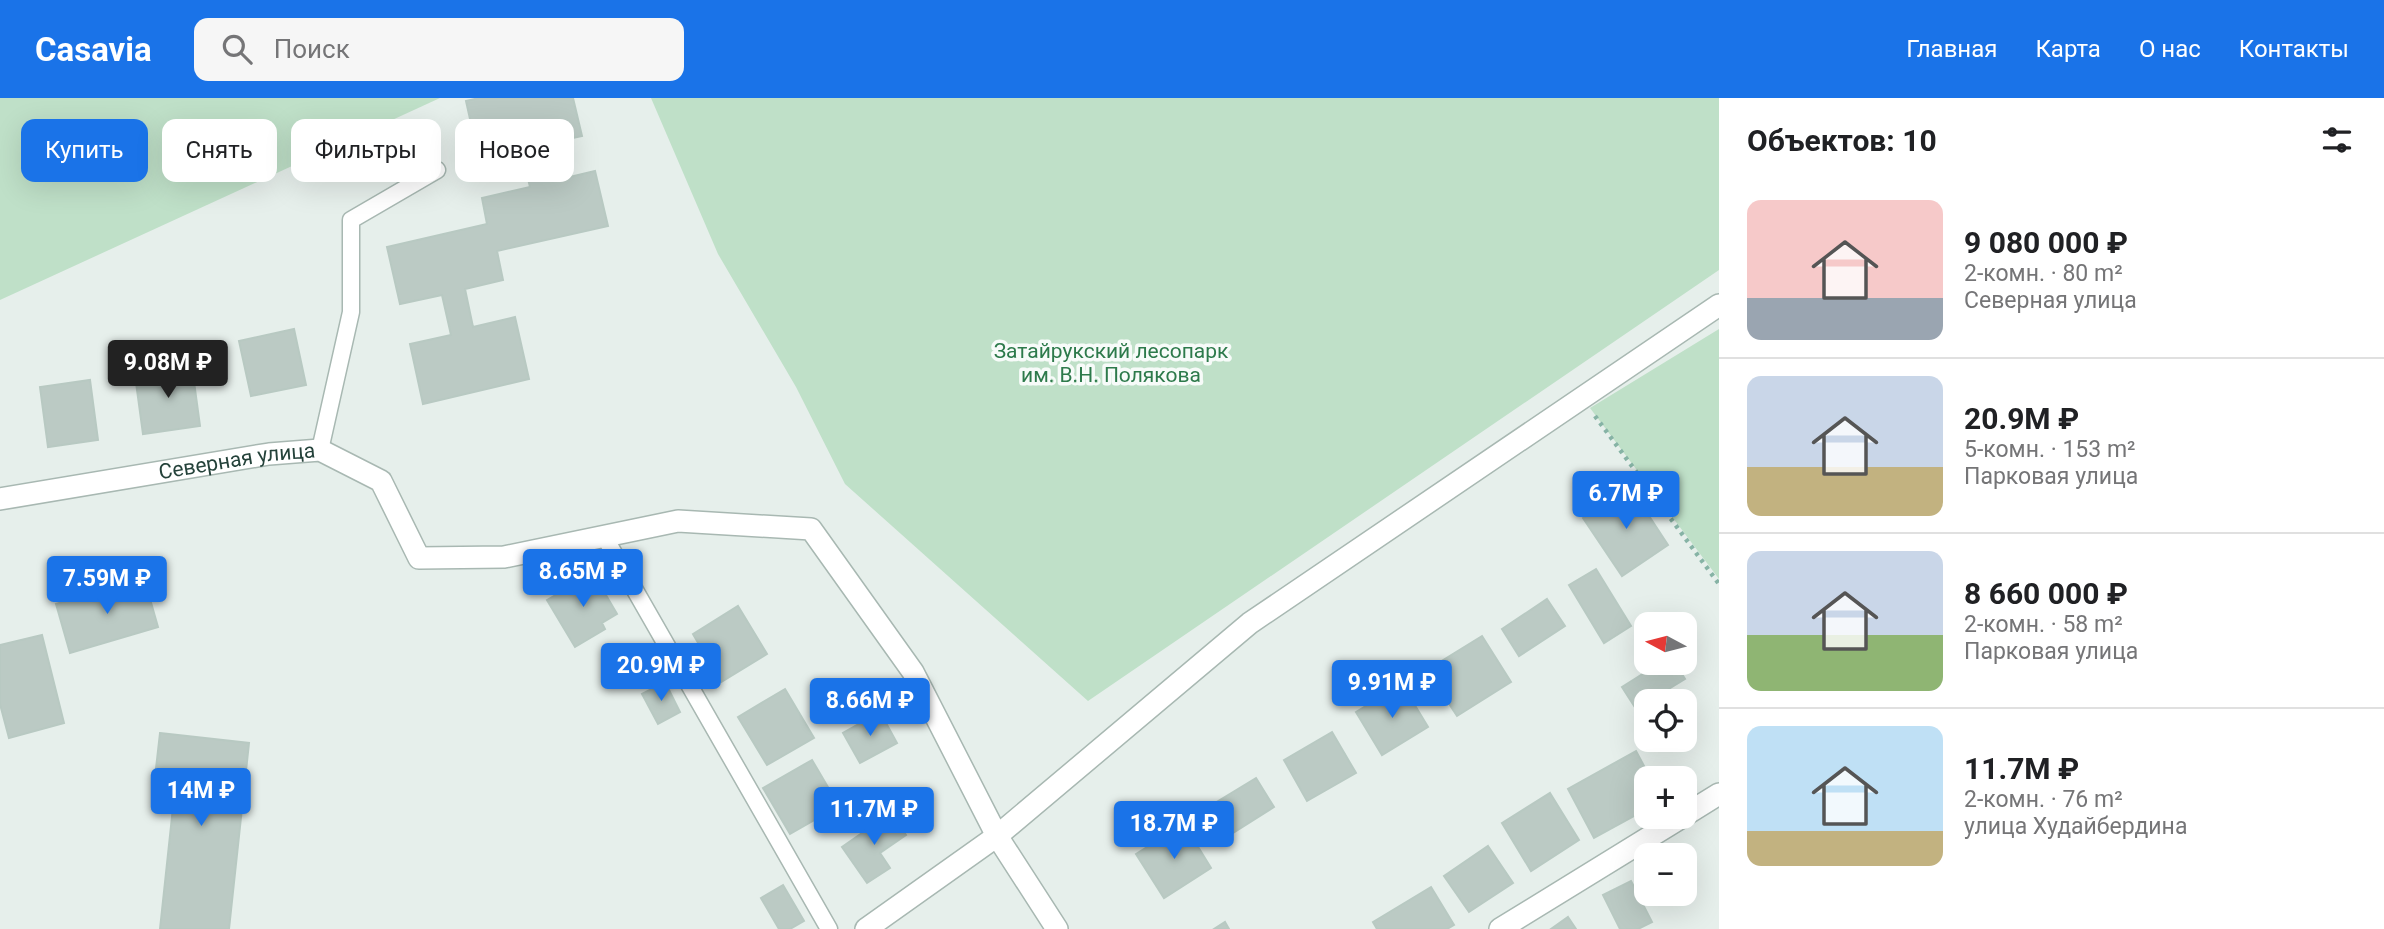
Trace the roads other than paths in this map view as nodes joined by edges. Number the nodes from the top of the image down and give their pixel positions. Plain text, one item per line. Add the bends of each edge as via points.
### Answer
1 (416, 182) edge
2 (1719, 305) edge
3 (320, 450) junction
4 (0, 499) edge
5 (604, 536) junction
6 (1719, 794) edge
7 (1697, 808) edge
8 (1663, 829) edge
9 (997, 836) junction
10 (829, 929) edge
11 (866, 929) edge
12 (1057, 929) edge
13 (1500, 929) edge

1 - 3 lane via 351,220 351,312
2 - 9 street via 1250,623
3 - 4 street, Северная улица via 269,454
3 - 5 street, Северная улица via 381,481 419,558 504,557
5 - 9 street via 678,520 811,529 913,672
5 - 10 lane
6 - 7 street
8 - 13 street
9 - 11 street
9 - 12 street

